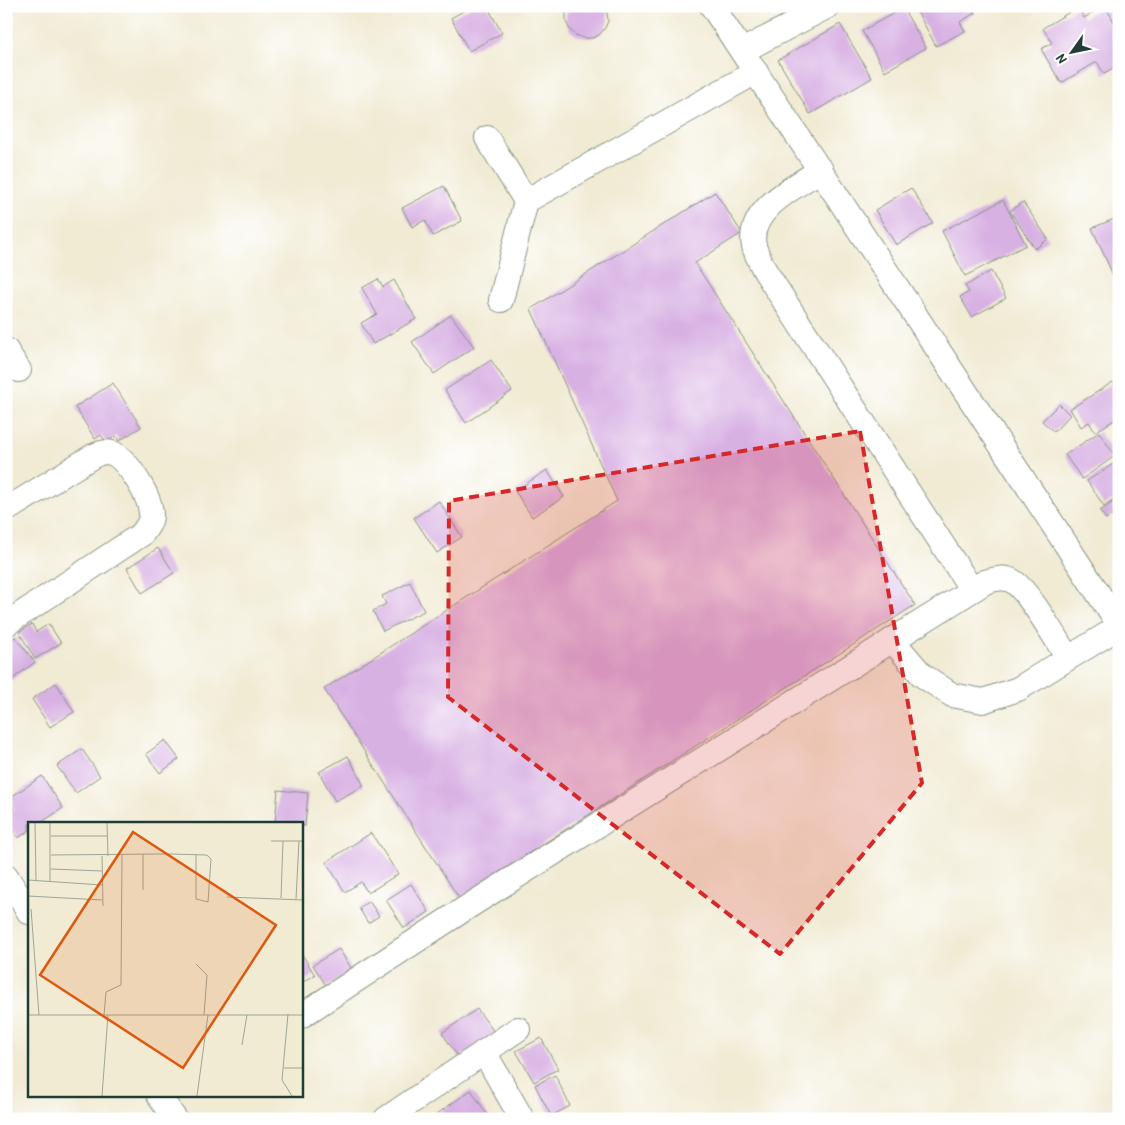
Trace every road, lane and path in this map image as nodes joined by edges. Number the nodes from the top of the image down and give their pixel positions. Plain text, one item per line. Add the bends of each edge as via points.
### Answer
1 (712, 6) edge
2 (828, 6) edge
3 (742, 52) junction
4 (756, 72) junction
5 (487, 138) dead end
6 (821, 170) junction
7 (526, 201) junction
8 (501, 300) dead end
9 (6, 350) edge
10 (20, 370) dead end
11 (6, 510) edge
12 (972, 590) junction
13 (1112, 600) edge
14 (6, 624) edge
15 (1119, 626) edge
16 (892, 640) junction
17 (1068, 658) junction
18 (6, 876) edge
19 (28, 910) edge
20 (302, 1015) edge
21 (518, 1030) dead end
22 (484, 1052) junction
23 (401, 1115) edge
24 (522, 1119) edge

1 - 3 street
2 - 3 street
3 - 4 street
4 - 6 street
4 - 7 street
5 - 7 street
6 - 12 street via 764,210 753,228 754,246 765,271
6 - 13 street
7 - 8 street
9 - 10 street
11 - 14 street via 102,452 119,457 129,468 147,499 151,513 150,524 142,534
12 - 16 street
12 - 17 street via 999,578 1014,582 1027,595
13 - 15 street
15 - 17 street
16 - 17 street via 922,675 952,695 983,701 1018,689
16 - 20 street via 466,908
18 - 19 street
21 - 22 street
22 - 23 street
22 - 24 street

